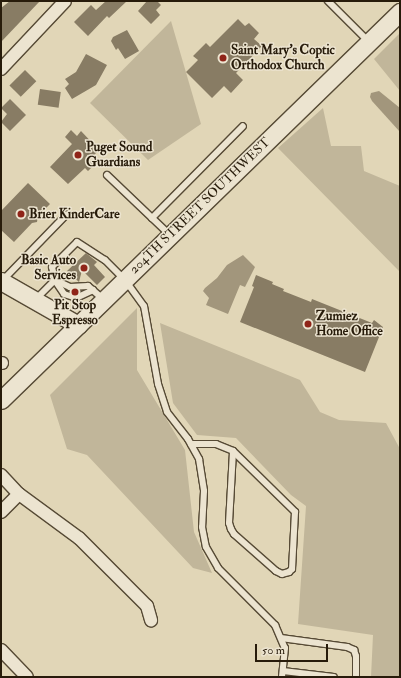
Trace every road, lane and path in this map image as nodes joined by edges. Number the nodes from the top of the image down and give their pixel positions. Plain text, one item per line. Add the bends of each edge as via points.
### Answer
1 (65, 1) edge
2 (328, 1) edge
3 (400, 12) edge
4 (370, 42) junction
5 (1, 69) edge
6 (243, 126) dead end
7 (107, 175) dead end
8 (66, 215) dead end
9 (152, 218) junction
10 (170, 235) junction
11 (56, 280) junction
12 (125, 280) junction
13 (2, 281) edge
14 (95, 292) junction
15 (34, 300) junction
16 (78, 325) junction
17 (1, 400) edge
18 (191, 444) junction
19 (233, 451) junction
20 (1, 475) edge
21 (19, 494) junction
22 (1, 512) edge
23 (151, 620) dead end
24 (281, 638) junction
25 (1, 650) edge
26 (282, 674) edge
27 (27, 677) edge
28 (334, 677) edge
29 (356, 677) edge

1 - 5 street
2 - 4 lane
3 - 4 street, 204TH STREET SOUTHWEST
4 - 10 street, 204TH STREET SOUTHWEST
6 - 9 lane
7 - 9 lane
8 - 13 lane
9 - 10 lane
10 - 12 street, 204TH STREET SOUTHWEST
11 - 12 lane via 52,267 76,242 105,260
11 - 14 lane via 70,287
11 - 14 lane via 64,294 76,298
11 - 15 lane
12 - 14 street, 204TH STREET SOUTHWEST
12 - 18 lane via 144,306 158,384 167,412
13 - 15 street
14 - 16 street, 204TH STREET SOUTHWEST
15 - 16 street
16 - 17 street, 204TH STREET SOUTHWEST
18 - 19 lane via 216,444
18 - 24 lane via 199,459 204,491 202,528 206,547 218,568 275,625
19 - 19 lane via 295,512 292,569 289,572 282,574 276,571 231,529 229,523
20 - 21 street
21 - 22 street
21 - 23 street via 79,538 147,606
24 - 26 lane via 285,648
24 - 29 lane via 354,650
25 - 27 street
26 - 28 lane

